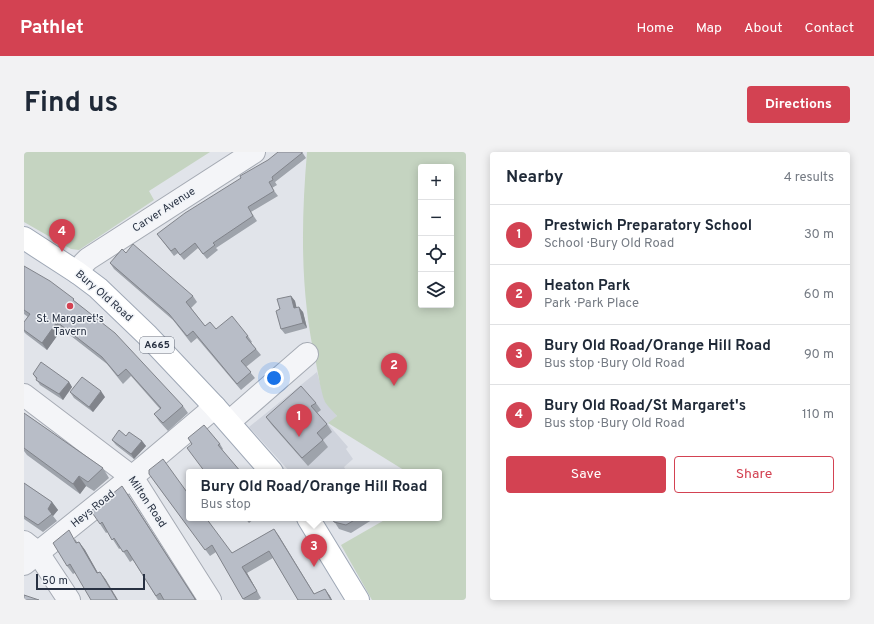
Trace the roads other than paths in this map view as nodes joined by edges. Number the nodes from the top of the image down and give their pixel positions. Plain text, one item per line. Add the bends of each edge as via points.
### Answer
1 (254, 152) edge
2 (24, 238) edge
3 (78, 273) junction
4 (307, 354) dead end
5 (24, 395) edge
6 (222, 414) junction
7 (269, 469) edge
8 (132, 477) junction
9 (310, 521) edge
10 (29, 553) edge
11 (69, 600) edge
12 (210, 600) edge
13 (358, 600) edge

1 - 3 street, Carver Avenue via 88,259
2 - 3 main road, Bury Old Road / A665
3 - 6 main road, Bury Old Road / A665 via 98,288 148,336
4 - 6 street, Heys Road
5 - 8 street, Milton Road
6 - 7 main road, Bury Old Road / A665
6 - 8 street, Heys Road
8 - 10 street, Heys Road
8 - 12 street, Milton Road
9 - 13 main road
10 - 11 street

